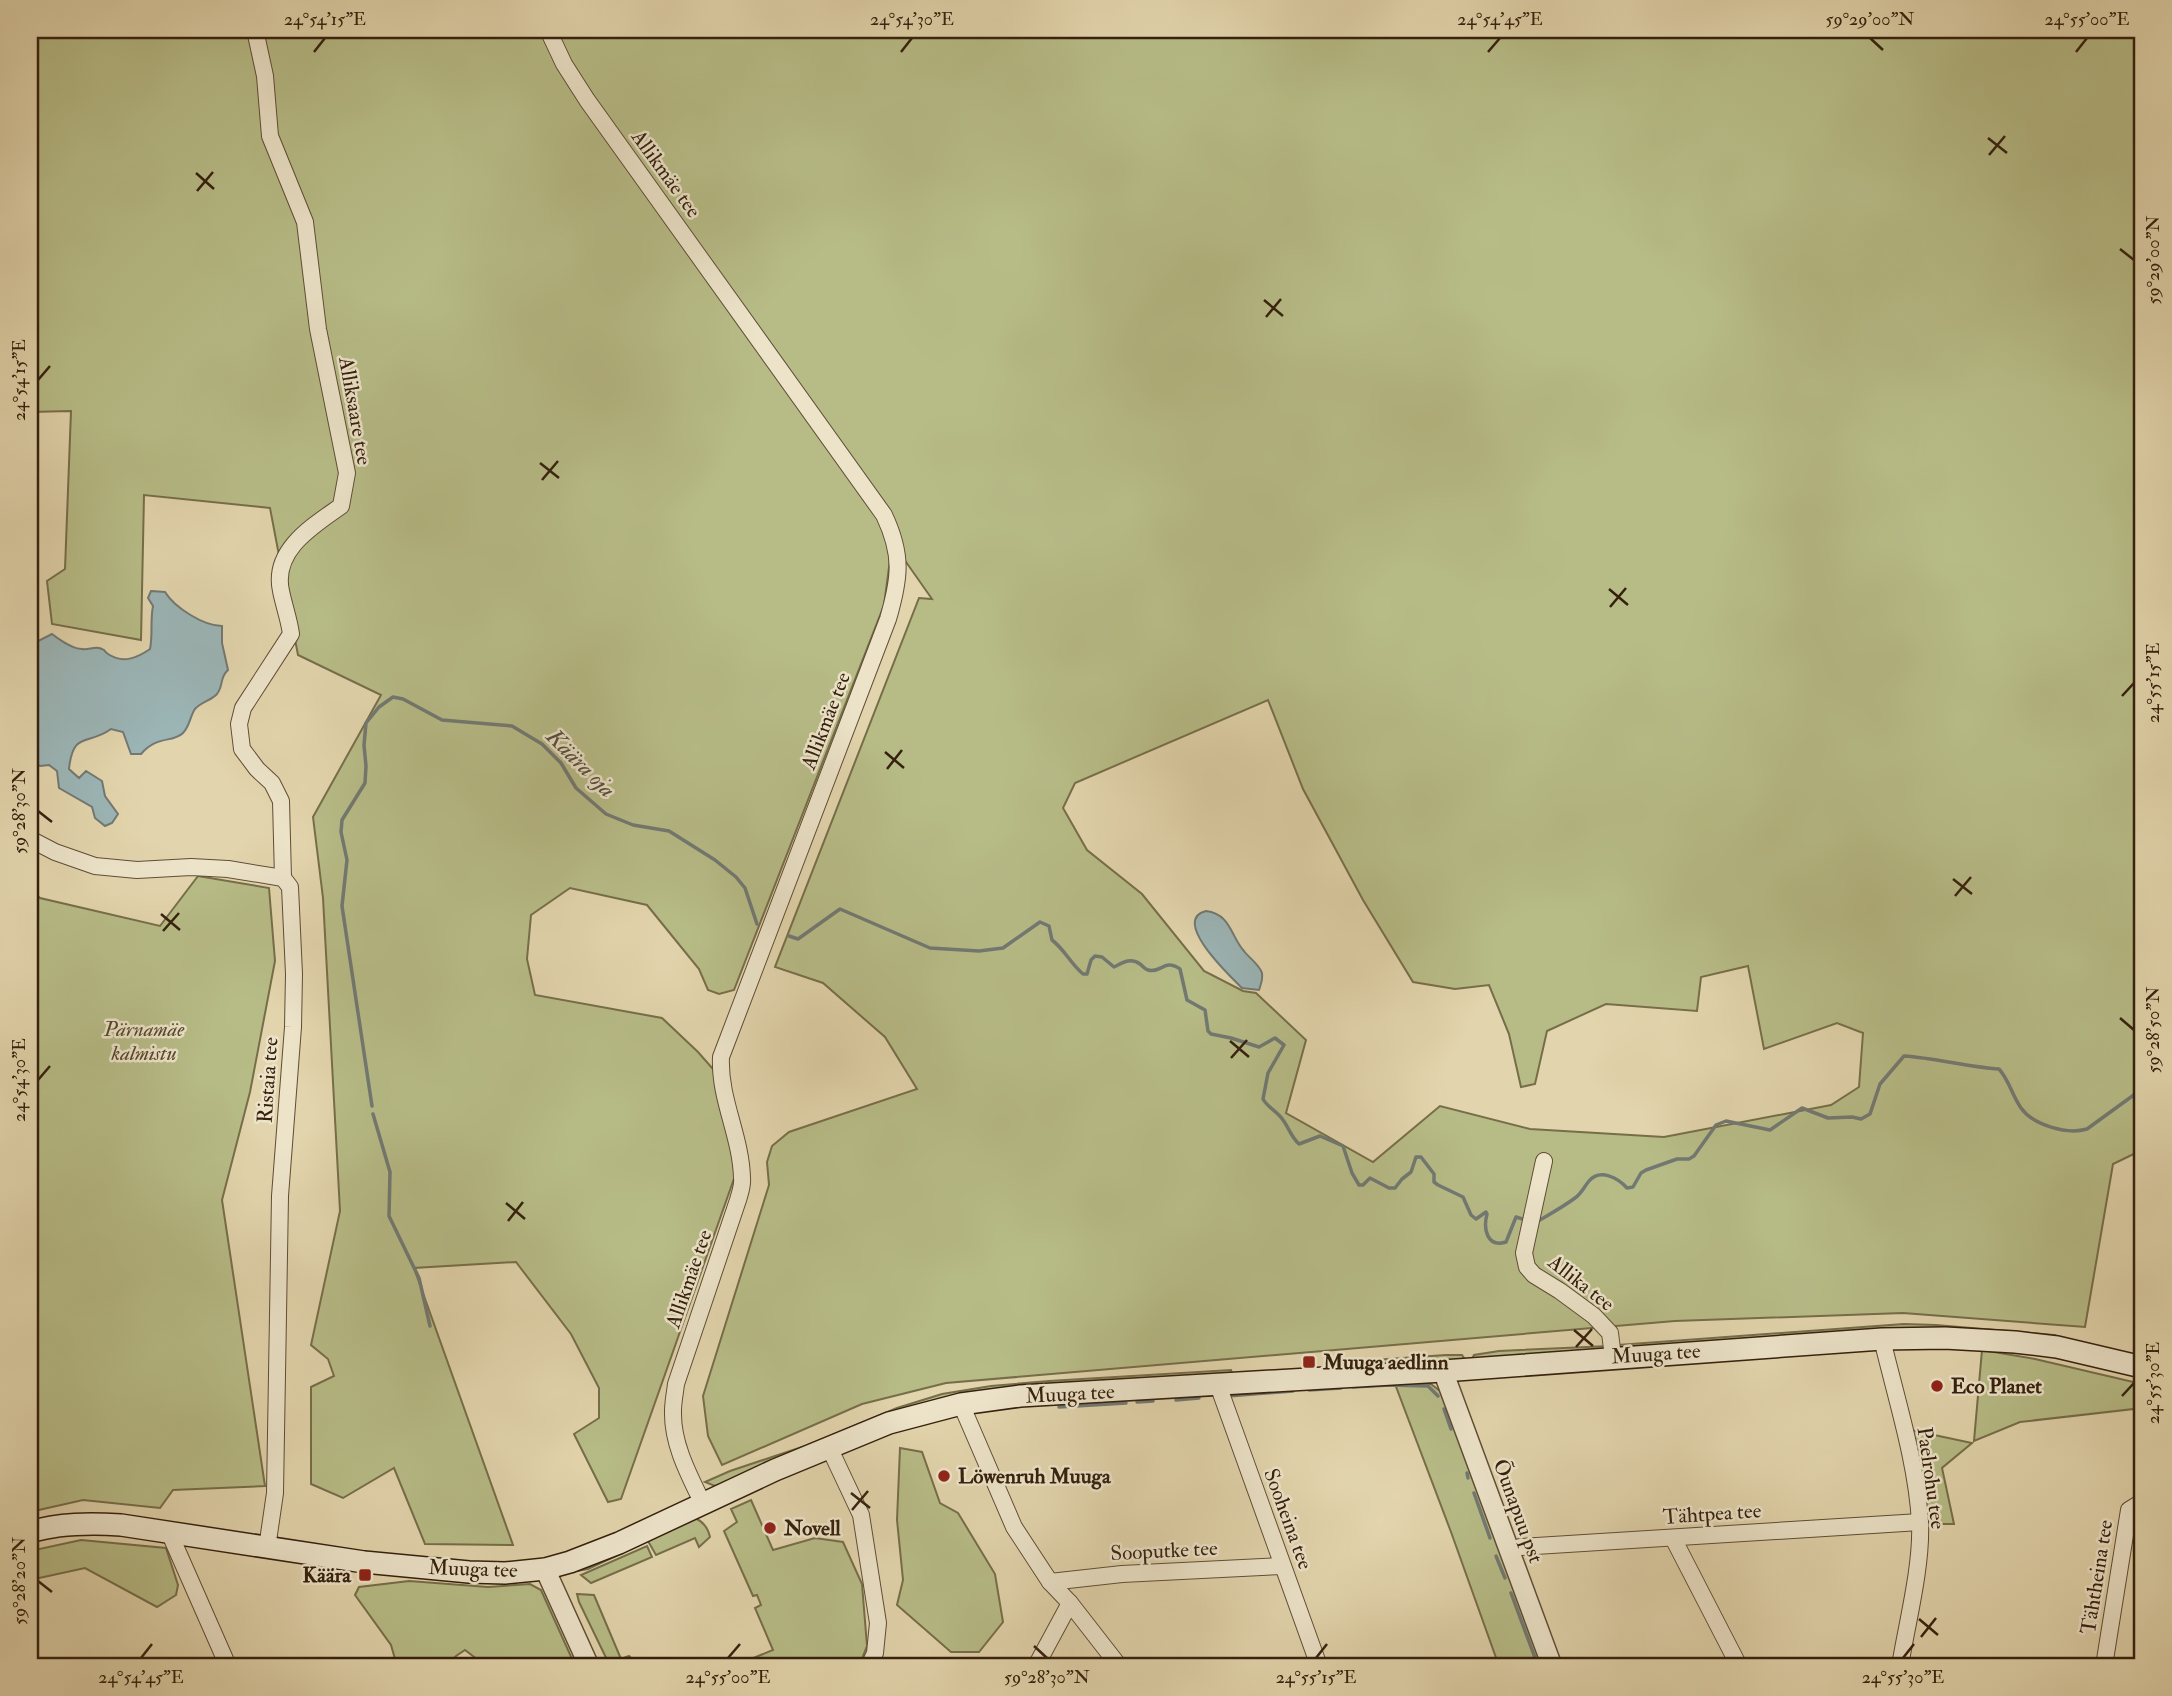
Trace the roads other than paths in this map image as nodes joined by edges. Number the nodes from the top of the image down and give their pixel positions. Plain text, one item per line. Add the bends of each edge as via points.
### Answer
1 (255, 30) edge
2 (548, 30) edge
3 (30, 839) edge
4 (283, 878) junction
5 (1544, 1161) dead end
6 (1882, 1339) junction
7 (1614, 1357) junction
8 (2142, 1367) edge
9 (1443, 1371) junction
10 (1218, 1385) junction
11 (961, 1404) junction
12 (830, 1447) junction
13 (2142, 1502) edge
14 (703, 1504) junction
15 (1920, 1522) junction
16 (30, 1532) edge
17 (169, 1532) junction
18 (1673, 1538) junction
19 (267, 1548) junction
20 (1508, 1551) junction
21 (1282, 1566) junction
22 (545, 1569) junction
23 (1050, 1582) junction
24 (1070, 1603) junction
25 (228, 1666) edge
26 (589, 1666) edge
27 (869, 1666) edge
28 (1035, 1666) edge
29 (1119, 1666) edge
30 (1319, 1666) edge
31 (1552, 1666) edge
32 (1738, 1666) edge
33 (1900, 1666) edge
34 (2104, 1666) edge

1 - 4 street, Alliksaare tee via 270,136 305,222 318,329 347,473 341,506 293,545 280,567 280,589 291,634 243,708 239,724 242,749 282,801
2 - 14 street, Allikmäe tee via 587,100 884,515 897,553 897,588 888,619 721,1057 726,1105 743,1180 676,1384 673,1410 674,1432
3 - 4 street via 95,866 229,869
4 - 19 street, Ristaia tee via 290,887 293,1027 280,1196 275,1493
5 - 7 street, Allika tee via 1524,1253 1527,1267 1594,1316 1610,1333
6 - 7 main road, Muuga tee
6 - 8 main road, Muuga tee via 2025,1343
6 - 15 street, Paelrohu tee
7 - 9 main road, Muuga tee
9 - 10 main road, Muuga tee
9 - 20 street, Õunapuu pst
10 - 11 main road, Muuga tee via 1020,1396
10 - 21 street, Sooheina tee
11 - 12 main road, Muuga tee via 889,1423
11 - 23 street via 1014,1527
12 - 14 main road, Muuga tee
12 - 27 street via 861,1515 878,1623
13 - 34 street, Tähtheina tee via 2129,1510
14 - 22 main road, Muuga tee via 619,1543
15 - 18 street, Tähtpea tee
15 - 33 street, Paelrohu tee
16 - 17 main road, Muuga tee via 85,1523
17 - 19 main road, Muuga tee
17 - 25 street
18 - 20 street, Tähtpea tee
18 - 32 street
19 - 22 main road, Muuga tee via 468,1572
20 - 31 street, Õunapuu pst
21 - 23 street, Sooputke tee
21 - 30 street, Sooheina tee
22 - 26 street
23 - 24 street
24 - 28 street
24 - 29 street

